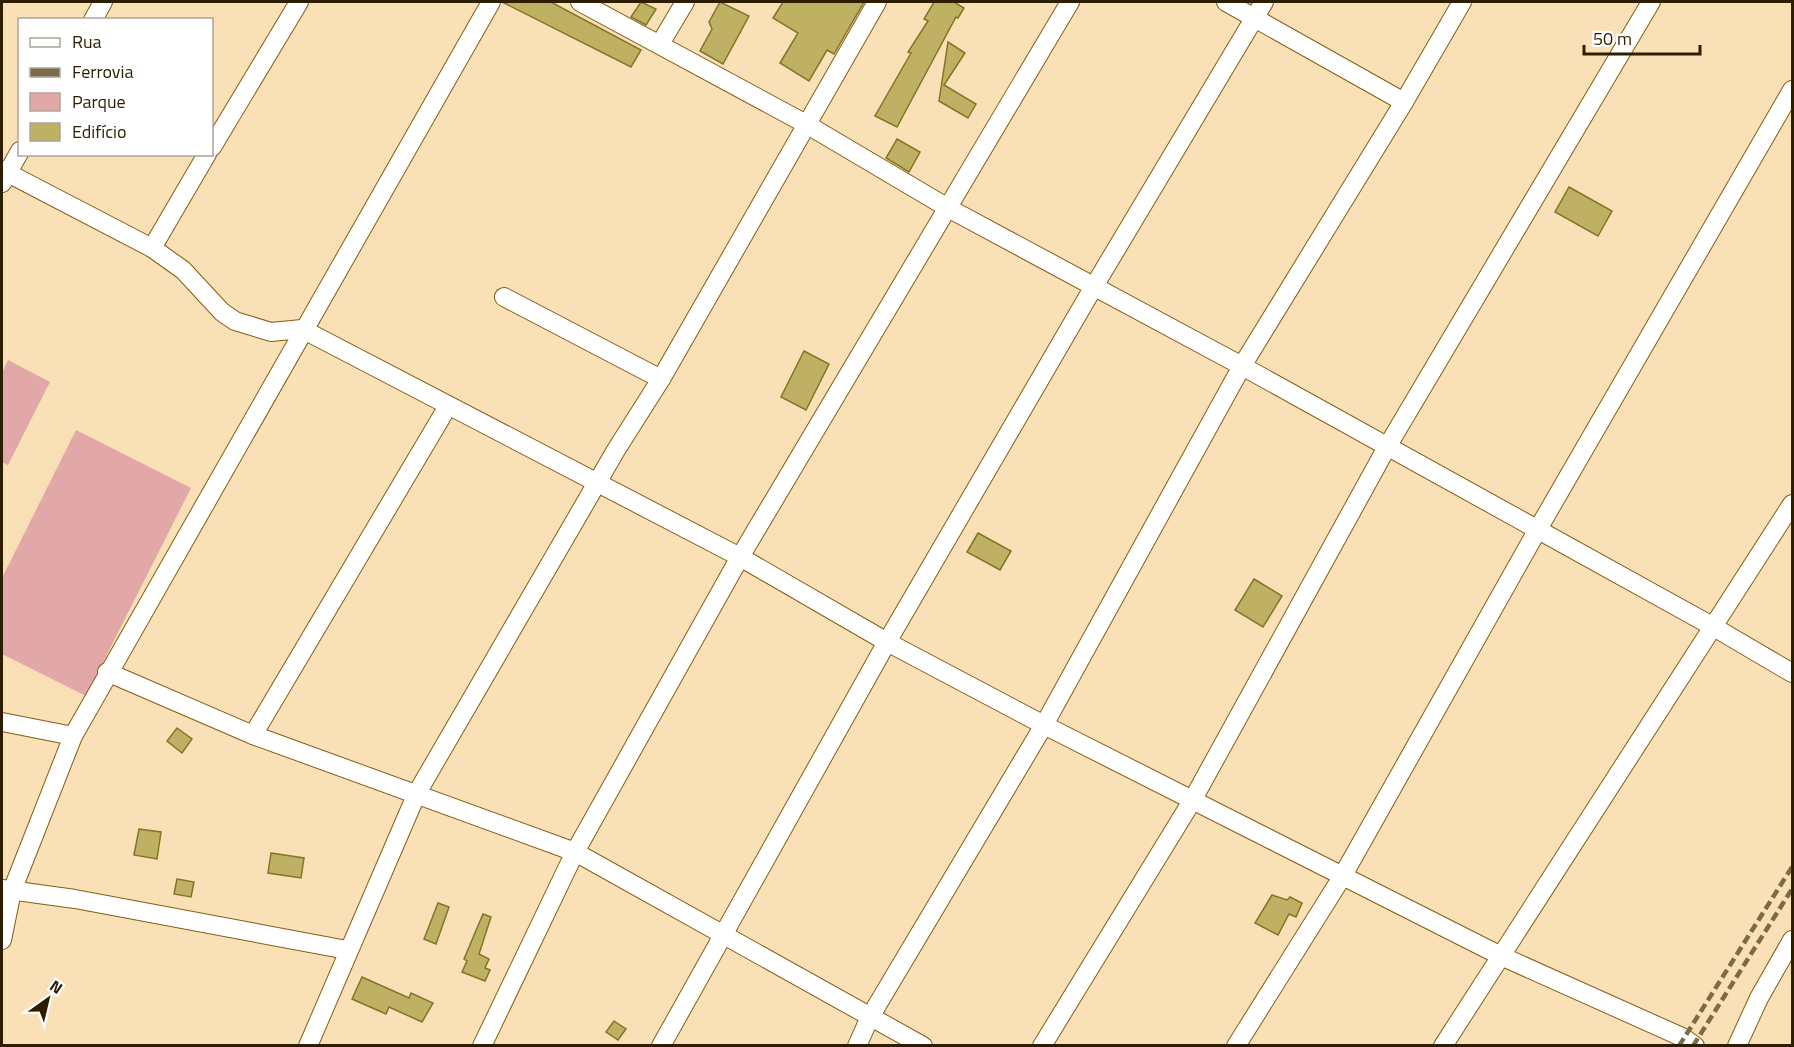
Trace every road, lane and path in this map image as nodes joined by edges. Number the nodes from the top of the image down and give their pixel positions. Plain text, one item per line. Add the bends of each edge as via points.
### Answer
1 (103, 2) edge
2 (299, 2) edge
3 (491, 2) edge
4 (580, 2) edge
5 (685, 2) edge
6 (876, 2) edge
7 (1070, 2) edge
8 (1226, 2) edge
9 (1462, 2) edge
10 (1651, 2) edge
11 (1260, 9) edge
12 (94, 18) edge
13 (660, 44) junction
14 (1792, 90) edge
15 (1404, 102) junction
16 (806, 124) junction
17 (213, 145) edge
18 (18, 154) edge
19 (206, 156) edge
20 (3, 176) edge
21 (948, 208) junction
22 (152, 248) junction
23 (1093, 288) junction
24 (504, 297) dead end
25 (302, 329) junction
26 (1242, 366) junction
27 (661, 379) junction
28 (448, 406) junction
29 (1387, 447) junction
30 (597, 482) junction
31 (1792, 504) edge
32 (1538, 529) junction
33 (740, 557) junction
34 (1712, 626) junction
35 (887, 642) junction
36 (107, 672) junction
37 (1792, 673) edge
38 (2, 722) edge
39 (1044, 725) junction
40 (73, 735) junction
41 (253, 735) junction
42 (417, 793) junction
43 (1192, 801) junction
44 (575, 852) junction
45 (1342, 877) junction
46 (7, 890) edge
47 (721, 934) junction
48 (2, 940) edge
49 (1792, 940) edge
50 (347, 950) junction
51 (1501, 956) junction
52 (870, 1017) junction
53 (308, 1046) edge
54 (482, 1046) edge
55 (661, 1046) edge
56 (857, 1046) edge
57 (923, 1046) edge
58 (1042, 1046) edge
59 (1236, 1046) edge
60 (1443, 1046) edge
61 (1695, 1046) edge
62 (1737, 1046) edge

1 - 12 street
2 - 17 street
3 - 25 street
4 - 13 street
5 - 13 street
6 - 16 street
7 - 21 street
8 - 11 street
9 - 15 street
10 - 29 street
11 - 15 street
11 - 23 street
13 - 16 street
14 - 32 street
15 - 26 street
16 - 21 street
16 - 27 street
18 - 20 street
19 - 22 street
20 - 22 street
21 - 23 street
21 - 33 street
22 - 25 street via 183,270 235,321 271,332
23 - 26 street
23 - 35 street
24 - 27 street
25 - 28 street
25 - 36 street
26 - 29 street
26 - 39 street
27 - 30 street
28 - 30 street
28 - 41 street
29 - 32 street
29 - 43 street
30 - 33 street
30 - 42 street
31 - 34 street
32 - 34 street
32 - 45 street
33 - 35 street
33 - 44 street
34 - 37 street
34 - 51 street
35 - 39 street
35 - 47 street
36 - 40 street
36 - 41 street
38 - 40 street
39 - 43 street
39 - 52 street
40 - 46 street
41 - 42 street
42 - 44 street
42 - 50 street
43 - 45 street
43 - 58 street
44 - 47 street
44 - 54 street
45 - 51 street
45 - 59 street
46 - 48 street
46 - 50 street
47 - 52 street
47 - 55 street
49 - 62 street
50 - 53 street
51 - 60 street
51 - 61 street
52 - 56 street
52 - 57 street

